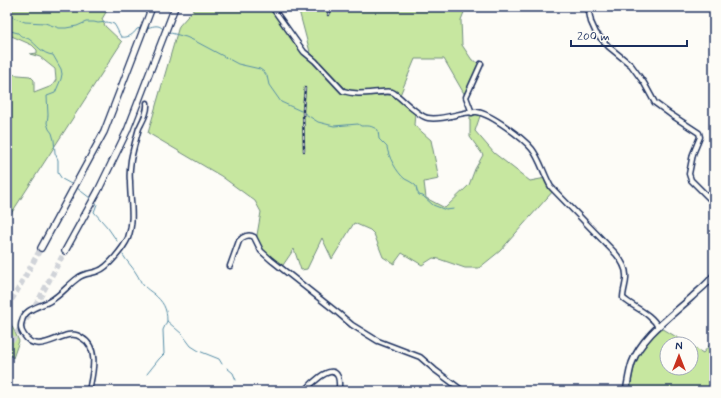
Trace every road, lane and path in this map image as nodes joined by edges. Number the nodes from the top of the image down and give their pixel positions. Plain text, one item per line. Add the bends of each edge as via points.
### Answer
1 (152, 7) edge
2 (175, 7) edge
3 (272, 7) edge
4 (588, 7) edge
5 (481, 64) dead end
6 (147, 103) dead end
7 (474, 112) junction
8 (714, 203) edge
9 (41, 248) tunnel mouth
10 (65, 252) tunnel mouth
11 (230, 266) dead end
12 (714, 275) edge
13 (658, 327) junction
14 (89, 391) edge
15 (305, 391) edge
16 (339, 391) edge
17 (463, 391) edge
18 (626, 391) edge

1 - 9 highway via 104,132
2 - 10 highway via 127,131
3 - 7 street via 304,52 343,91 358,94 394,92 427,118 437,119
4 - 8 street via 596,33 631,65 655,103 699,133 689,174 691,180
5 - 7 street via 466,97
6 - 14 street via 132,157 132,218 126,243 102,270 82,275 51,301 29,310 21,322 24,336 36,344 70,335 86,341 92,349 93,357
7 - 13 street via 494,119 532,149 551,187 624,265 626,275 623,298 653,319
11 - 17 street via 239,241 246,236 252,236 261,251 271,260 352,325 378,341 420,357
12 - 13 main road
13 - 18 main road via 634,358
15 - 16 street via 326,373 334,372 338,378

